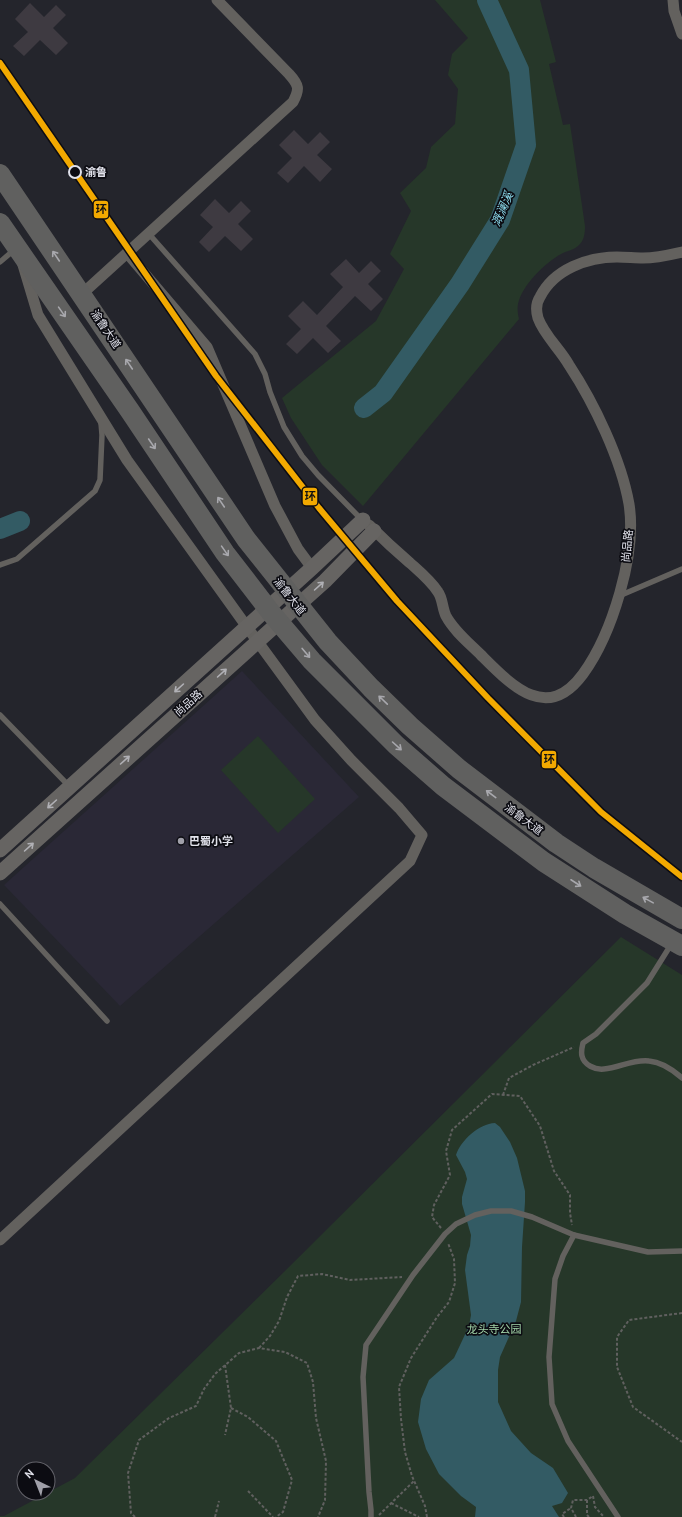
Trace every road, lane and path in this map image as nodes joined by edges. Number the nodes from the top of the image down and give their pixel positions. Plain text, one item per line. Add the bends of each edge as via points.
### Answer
1 (217, 0) edge
2 (673, 0) edge
3 (682, 34) edge
4 (0, 174) edge
5 (0, 223) edge
6 (149, 234) junction
7 (17, 247) junction
8 (682, 252) edge
9 (127, 254) junction
10 (0, 262) edge
11 (82, 294) junction
12 (100, 417) junction
13 (363, 520) junction
14 (374, 531) junction
15 (0, 565) edge
16 (312, 568) junction
17 (682, 570) edge
18 (619, 596) junction
19 (247, 627) junction
20 (257, 641) junction
21 (0, 716) edge
22 (70, 788) junction
23 (0, 850) edge
24 (0, 873) edge
25 (0, 904) edge
26 (682, 919) edge
27 (678, 944) edge
28 (107, 1021) dead end
29 (583, 1043) junction
30 (682, 1078) edge
31 (503, 1095) junction
32 (445, 1234) junction
33 (574, 1235) junction
34 (0, 1240) edge
35 (682, 1251) edge
36 (413, 1275) junction
37 (682, 1313) edge
38 (259, 1348) junction
39 (225, 1365) junction
40 (231, 1408) junction
41 (225, 1435) dead end
42 (682, 1442) edge
43 (414, 1481) junction
44 (599, 1487) junction
45 (248, 1490) dead end
46 (593, 1496) junction
47 (587, 1500) junction
48 (219, 1501) dead end
49 (391, 1503) junction
50 (571, 1508) junction
51 (135, 1517) edge
52 (215, 1517) edge
53 (273, 1517) edge
54 (276, 1517) edge
55 (318, 1517) edge
56 (371, 1517) edge
57 (376, 1517) edge
58 (419, 1517) edge
59 (427, 1517) edge
60 (564, 1517) edge
61 (576, 1517) edge
62 (589, 1517) edge
63 (604, 1517) edge
64 (618, 1517) edge

1 - 6 street via 290,74 297,83 298,92 294,102
2 - 3 street
11 -> 4 highway, 渝鲁大道
5 - 7 highway, 渝鲁大道
6 - 9 street
6 - 13 lane via 255,354 266,374 270,392 284,427 302,456
7 - 10 lane
7 - 12 street via 38,315
7 -> 27 highway, 渝鲁大道 via 225,553 312,661 402,750 443,786 544,862
8 - 18 street, 尚品路 via 661,257 596,258 575,265 549,283 536,307 543,328 583,387 616,457 629,505 630,533 624,580
9 - 11 street
9 - 16 street via 207,347 275,506 298,549
26 -> 11 highway, 渝鲁大道 via 556,843 459,770 371,688 328,642 246,538
12 - 15 lane via 100,480 95,491 16,559
12 - 19 street via 127,460
13 - 14 street, 尚品路
13 - 16 main road, 尚品路
14 - 18 street, 尚品路 via 438,592 447,618 465,638 502,676 520,690 535,697 551,697 566,692 577,682 590,664 611,620
20 -> 14 main road, 尚品路 via 324,581
16 - 19 main road, 尚品路
17 - 18 lane
19 - 20 street
19 -> 22 main road, 尚品路
24 -> 20 main road, 尚品路
20 - 34 street via 315,720 422,834 410,861
21 - 22 lane
22 -> 23 main road, 尚品路
25 - 28 lane
27 - 29 lane via 647,983 601,1029
29 - 30 lane via 582,1055 585,1063 593,1068 604,1070 636,1061 650,1061 665,1065
29 - 31 path via 509,1078
31 - 32 path via 492,1094 452,1130 446,1151 450,1175 434,1205 432,1217
31 - 33 path via 520,1096 540,1126 554,1171 570,1195
32 - 33 lane via 456,1224 475,1215 491,1211 511,1211
32 - 36 lane
32 - 43 path via 454,1259 455,1283 449,1302 411,1358 399,1387 405,1452
33 - 35 lane via 648,1252
33 - 44 lane via 555,1279 550,1357 552,1404 568,1441
36 - 38 path via 350,1280 322,1274 298,1276 279,1321
36 - 56 lane via 366,1345 363,1377
37 - 42 path via 629,1320 617,1337 617,1367 633,1407
38 - 39 path via 239,1353
38 - 55 path via 285,1352 307,1363 314,1382 316,1418 326,1461 325,1500
39 - 40 path
39 - 51 path via 204,1389 196,1406 169,1418 139,1440 128,1473 131,1513
40 - 41 path
40 - 54 path via 248,1417 276,1441 292,1480 283,1512
43 - 49 path
43 - 59 path
44 - 46 path
44 - 64 lane
45 - 53 path
46 - 47 path
46 - 63 path via 596,1507
47 - 50 path via 573,1500
47 - 62 path
48 - 52 path
49 - 57 path
49 - 58 path
50 - 60 path via 562,1514
50 - 61 path

